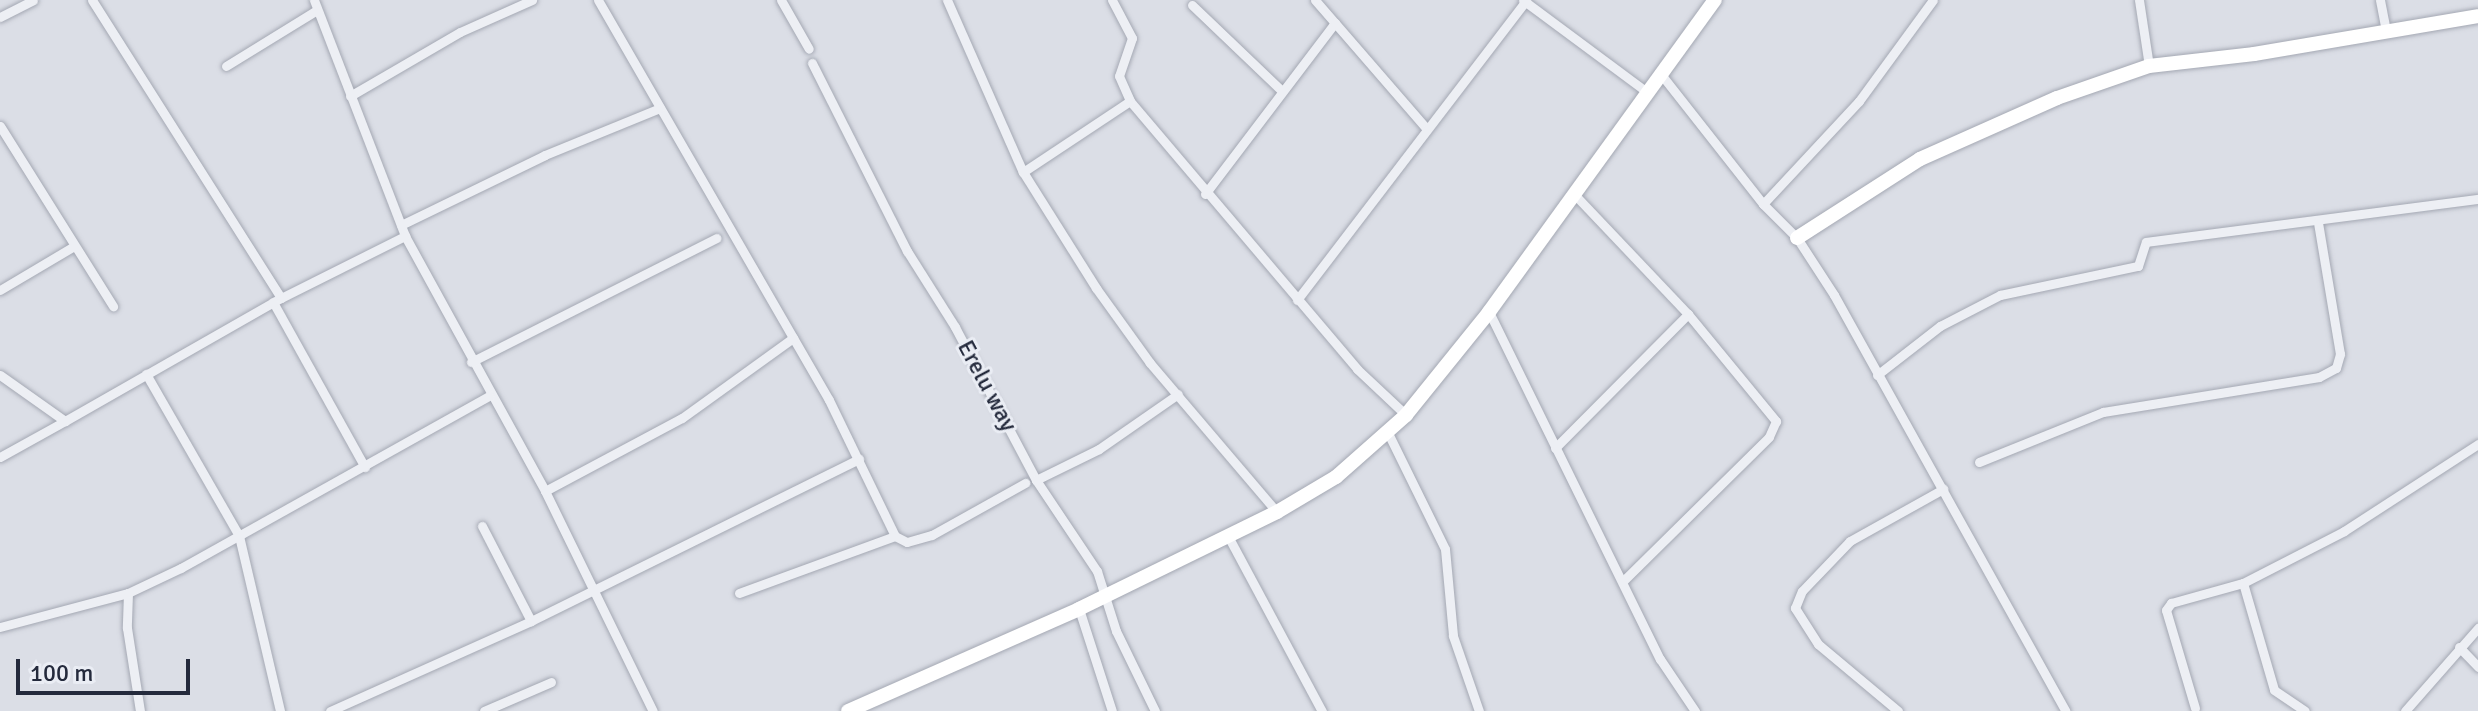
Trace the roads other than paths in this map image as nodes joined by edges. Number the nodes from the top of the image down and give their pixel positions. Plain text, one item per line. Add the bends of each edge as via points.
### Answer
1 (33, 0) edge
2 (92, 0) edge
3 (532, 0) edge
4 (598, 0) edge
5 (781, 0) edge
6 (947, 0) edge
7 (1112, 0) edge
8 (1315, 0) edge
9 (1525, 0) edge
10 (1715, 0) edge
11 (1933, 0) edge
12 (2139, 0) edge
13 (2380, 0) edge
14 (315, 5) edge
15 (1192, 5) dead end
16 (2478, 16) edge
17 (0, 17) edge
18 (1335, 23) junction
19 (2386, 31) junction
20 (809, 49) dead end
21 (812, 63) dead end
22 (226, 66) dead end
23 (2149, 66) junction
24 (1660, 73) junction
25 (1281, 90) junction
26 (1647, 92) junction
27 (350, 96) junction
28 (1130, 101) junction
29 (660, 108) junction
30 (0, 126) edge
31 (1425, 127) junction
32 (1023, 172) junction
33 (1205, 194) junction
34 (1575, 195) junction
35 (2478, 199) edge
36 (1763, 204) junction
37 (2318, 222) junction
38 (401, 225) junction
39 (405, 236) junction
40 (716, 238) dead end
41 (1797, 238) junction
42 (74, 246) junction
43 (0, 290) edge
44 (277, 300) junction
45 (1297, 300) junction
46 (113, 306) dead end
47 (1489, 312) junction
48 (1688, 314) junction
49 (793, 338) junction
50 (471, 362) junction
51 (146, 374) junction
52 (0, 375) edge
53 (1877, 375) junction
54 (1178, 394) junction
55 (489, 396) junction
56 (1406, 415) junction
57 (65, 421) junction
58 (1387, 431) junction
59 (2478, 444) edge
60 (1555, 448) junction
61 (0, 457) edge
62 (859, 459) junction
63 (1979, 462) dead end
64 (365, 467) junction
65 (1036, 480) junction
66 (1025, 483) dead end
67 (1943, 489) junction
68 (545, 491) junction
69 (1277, 512) junction
70 (482, 526) dead end
71 (239, 536) junction
72 (895, 536) junction
73 (1228, 536) junction
74 (1623, 581) junction
75 (2243, 583) junction
76 (595, 590) junction
77 (128, 593) junction
78 (739, 593) dead end
79 (1104, 596) junction
80 (1079, 609) junction
81 (531, 621) junction
82 (0, 627) edge
83 (2478, 628) edge
84 (2459, 647) junction
85 (2478, 667) edge
86 (551, 682) dead end
87 (2195, 708) dead end
88 (140, 711) edge
89 (280, 711) edge
90 (330, 711) edge
91 (484, 711) edge
92 (653, 711) edge
93 (848, 711) edge
94 (1112, 711) edge
95 (1155, 711) edge
96 (1322, 711) edge
97 (1479, 711) edge
98 (1695, 711) edge
99 (1898, 711) edge
100 (2066, 711) edge
101 (2305, 711) edge
102 (2405, 711) edge

1 - 17 street
2 - 44 street
3 - 27 street via 460,32
4 - 29 street
5 - 20 street
6 - 32 street
7 - 28 street via 1132,38 1119,76
8 - 18 street
9 - 26 street
9 - 31 street
10 - 24 street
11 - 36 street via 1859,101
12 - 23 street
13 - 19 street
14 - 22 street
14 - 27 street
15 - 25 street
16 - 19 street
18 - 25 street
18 - 31 street
19 - 23 street
21 - 65 street, Erelu way via 895,228 955,327
23 - 41 street via 2057,98 1920,159
24 - 26 street
24 - 36 street
25 - 33 street
26 - 34 street
27 - 38 street
28 - 32 street
28 - 33 street
29 - 38 street via 531,161
29 - 49 street
30 - 42 street
31 - 45 street
32 - 54 street via 1123,330
33 - 45 street
34 - 47 street
34 - 48 street
35 - 37 street
36 - 41 street
37 - 53 street via 2146,242 2138,266 2000,295 1940,326
37 - 63 street via 2340,354 2336,368 2319,377 2103,412
38 - 39 street
39 - 44 street
39 - 50 street
40 - 50 street
41 - 53 street
42 - 43 street
42 - 46 street
44 - 51 street
44 - 64 street
45 - 56 street
47 - 56 street
47 - 60 street
48 - 60 street
48 - 74 street via 1776,425
49 - 62 street
49 - 68 street via 682,418
50 - 55 street
51 - 57 street
51 - 71 street
52 - 57 street
53 - 67 street
54 - 65 street via 1118,438
54 - 69 street
55 - 64 street
55 - 68 street
56 - 58 street
57 - 61 street
58 - 69 street via 1336,477
58 - 97 street via 1445,549 1453,636
59 - 75 street via 2344,531
60 - 74 street
62 - 72 street
62 - 76 street
64 - 71 street
65 - 79 street, Erelu way via 1087,552
66 - 72 street via 932,535 907,542
67 - 99 street via 1850,541 1802,591 1795,608 1818,644
67 - 100 street
68 - 76 street
69 - 73 street
70 - 81 street
71 - 77 street
71 - 89 street
72 - 78 street
73 - 79 street
73 - 96 street
74 - 98 street via 1660,659
75 - 87 street via 2206,590 2171,603 2166,610
75 - 101 street via 2274,690
76 - 81 street
76 - 92 street
77 - 82 street
77 - 88 street via 127,628
79 - 80 street
79 - 95 street, Erelu way
80 - 93 street
80 - 94 street
81 - 90 street
83 - 84 street
84 - 85 street
84 - 102 street
86 - 91 street

